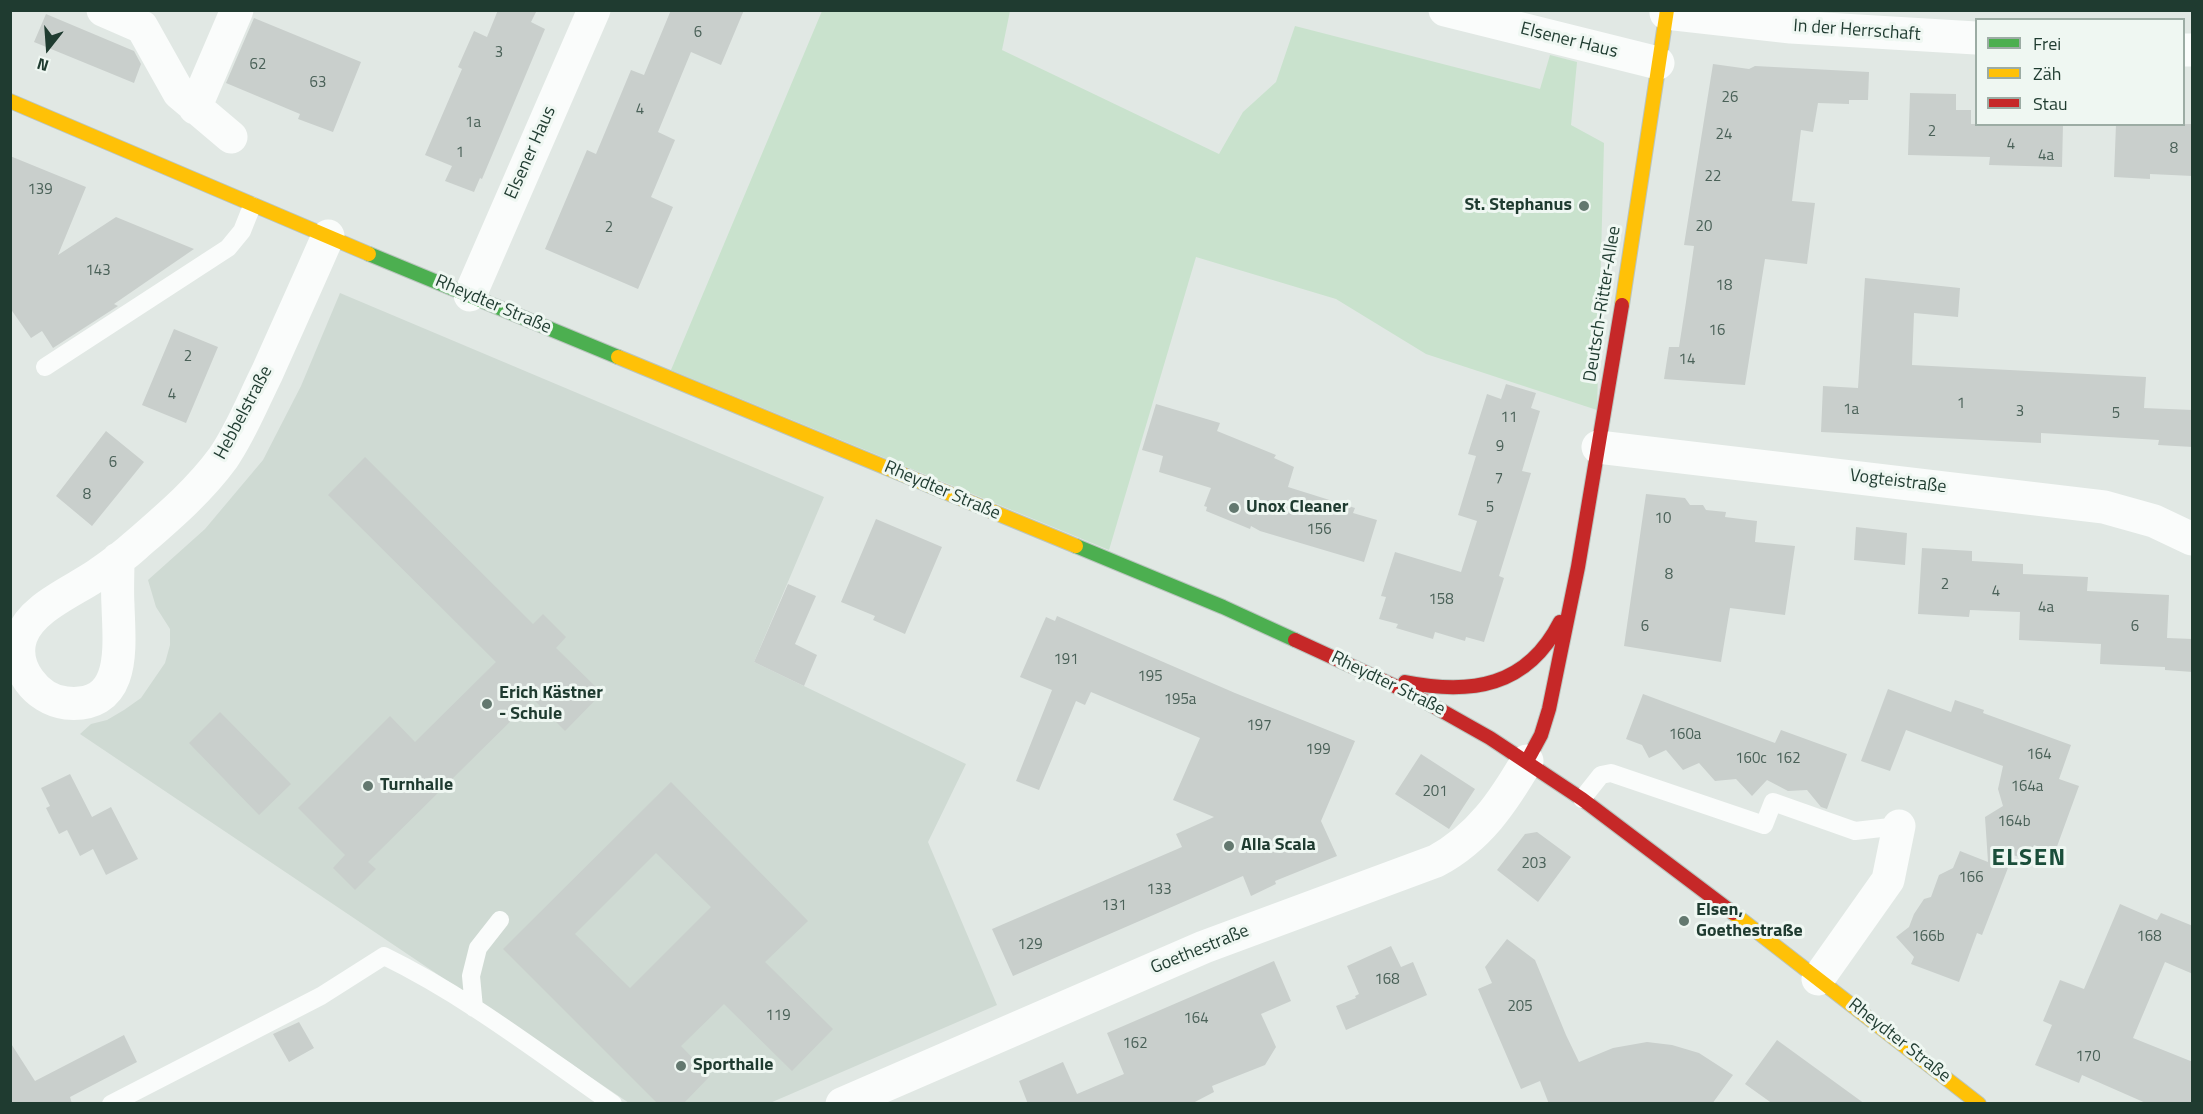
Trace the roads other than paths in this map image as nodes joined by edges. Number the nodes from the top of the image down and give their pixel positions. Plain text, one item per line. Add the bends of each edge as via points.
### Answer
1 (103, 10) edge
2 (237, 10) edge
3 (594, 10) edge
4 (1445, 10) edge
5 (1667, 12) edge
6 (1975, 38) edge
7 (1658, 63) junction
8 (10, 101) edge
9 (195, 108) junction
10 (231, 136) dead end
11 (252, 206) junction
12 (328, 236) junction
13 (470, 295) junction
14 (45, 367) dead end
15 (1598, 447) junction
16 (2193, 539) edge
17 (118, 560) dead end
18 (1571, 602) junction
19 (1369, 673) junction
20 (1527, 762) junction
21 (1582, 799) junction
22 (1899, 826) joint
23 (500, 920) dead end
24 (1818, 980) junction
25 (474, 1008) junction
26 (111, 1104) edge
27 (613, 1104) edge
28 (842, 1104) edge
29 (1979, 1104) edge

1 - 9 street via 142,27 179,93
2 - 9 street
3 - 13 street, Elsener Haus
4 - 7 street, Elsener Haus
5 - 6 street, In der Herrschaft via 1791,27
5 - 7 main road, Deutsch-Ritter-Allee
7 - 15 main road, Deutsch-Ritter-Allee
8 - 11 main road, Rheydter Straße
9 - 10 street
11 - 12 main road, Rheydter Straße
11 - 14 lane via 242,231 228,248
12 - 13 main road, Rheydter Straße
12 - 17 street, Hebbelstraße via 256,395 223,457 190,495
13 - 19 main road, Rheydter Straße via 1223,607
15 - 16 street, Vogteistraße via 2104,507 2154,521
15 - 18 main road, Deutsch-Ritter-Allee
18 - 19 main road, Deutsch-Ritter-Allee via 1538,656 1503,679 1444,687
18 - 20 main road, Deutsch-Ritter-Allee via 1544,727
19 - 20 main road, Rheydter Straße via 1451,715
20 - 21 main road, Rheydter Straße
20 - 28 street, Goethestraße via 1481,829 1436,861 1204,947
21 - 22 lane via 1601,775 1611,773 1764,825 1773,802 1855,831
21 - 24 main road, Rheydter Straße
22 - 24 street via 1888,880
23 - 25 lane via 478,948 471,976
24 - 29 main road, Rheydter Straße
25 - 26 lane via 427,977 384,956 321,996
25 - 27 lane

